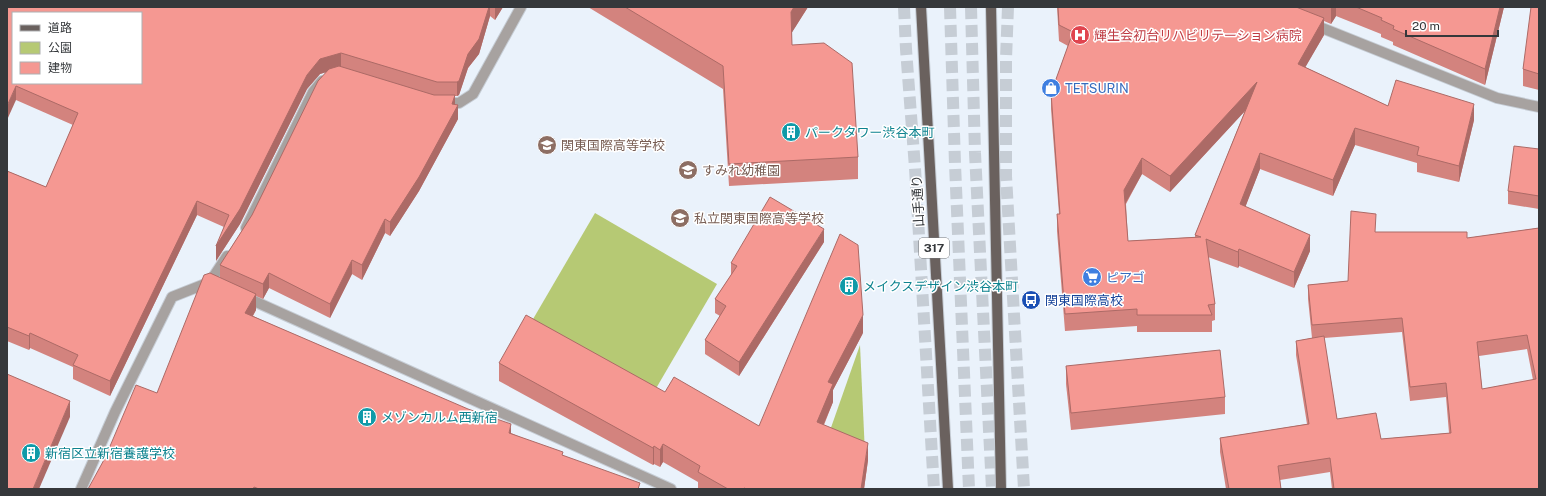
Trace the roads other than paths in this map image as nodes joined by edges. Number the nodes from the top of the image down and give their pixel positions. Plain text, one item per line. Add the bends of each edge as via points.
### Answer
1 (521, 7) edge
2 (922, 7) edge
3 (991, 7) edge
4 (1300, 19) edge
5 (332, 76) edge
6 (429, 101) edge
7 (1539, 107) edge
8 (242, 233) edge
9 (234, 245) edge
10 (239, 294) edge
11 (81, 489) edge
12 (671, 489) edge
13 (948, 489) edge
14 (1001, 489) edge

1 - 6 street via 473,94 459,103
2 - 13 main road, 山手通り / 317
3 - 14 main road
4 - 7 street via 1497,98
5 - 8 street via 325,78 313,92
9 - 11 street via 214,283 172,297 115,412
10 - 12 street

